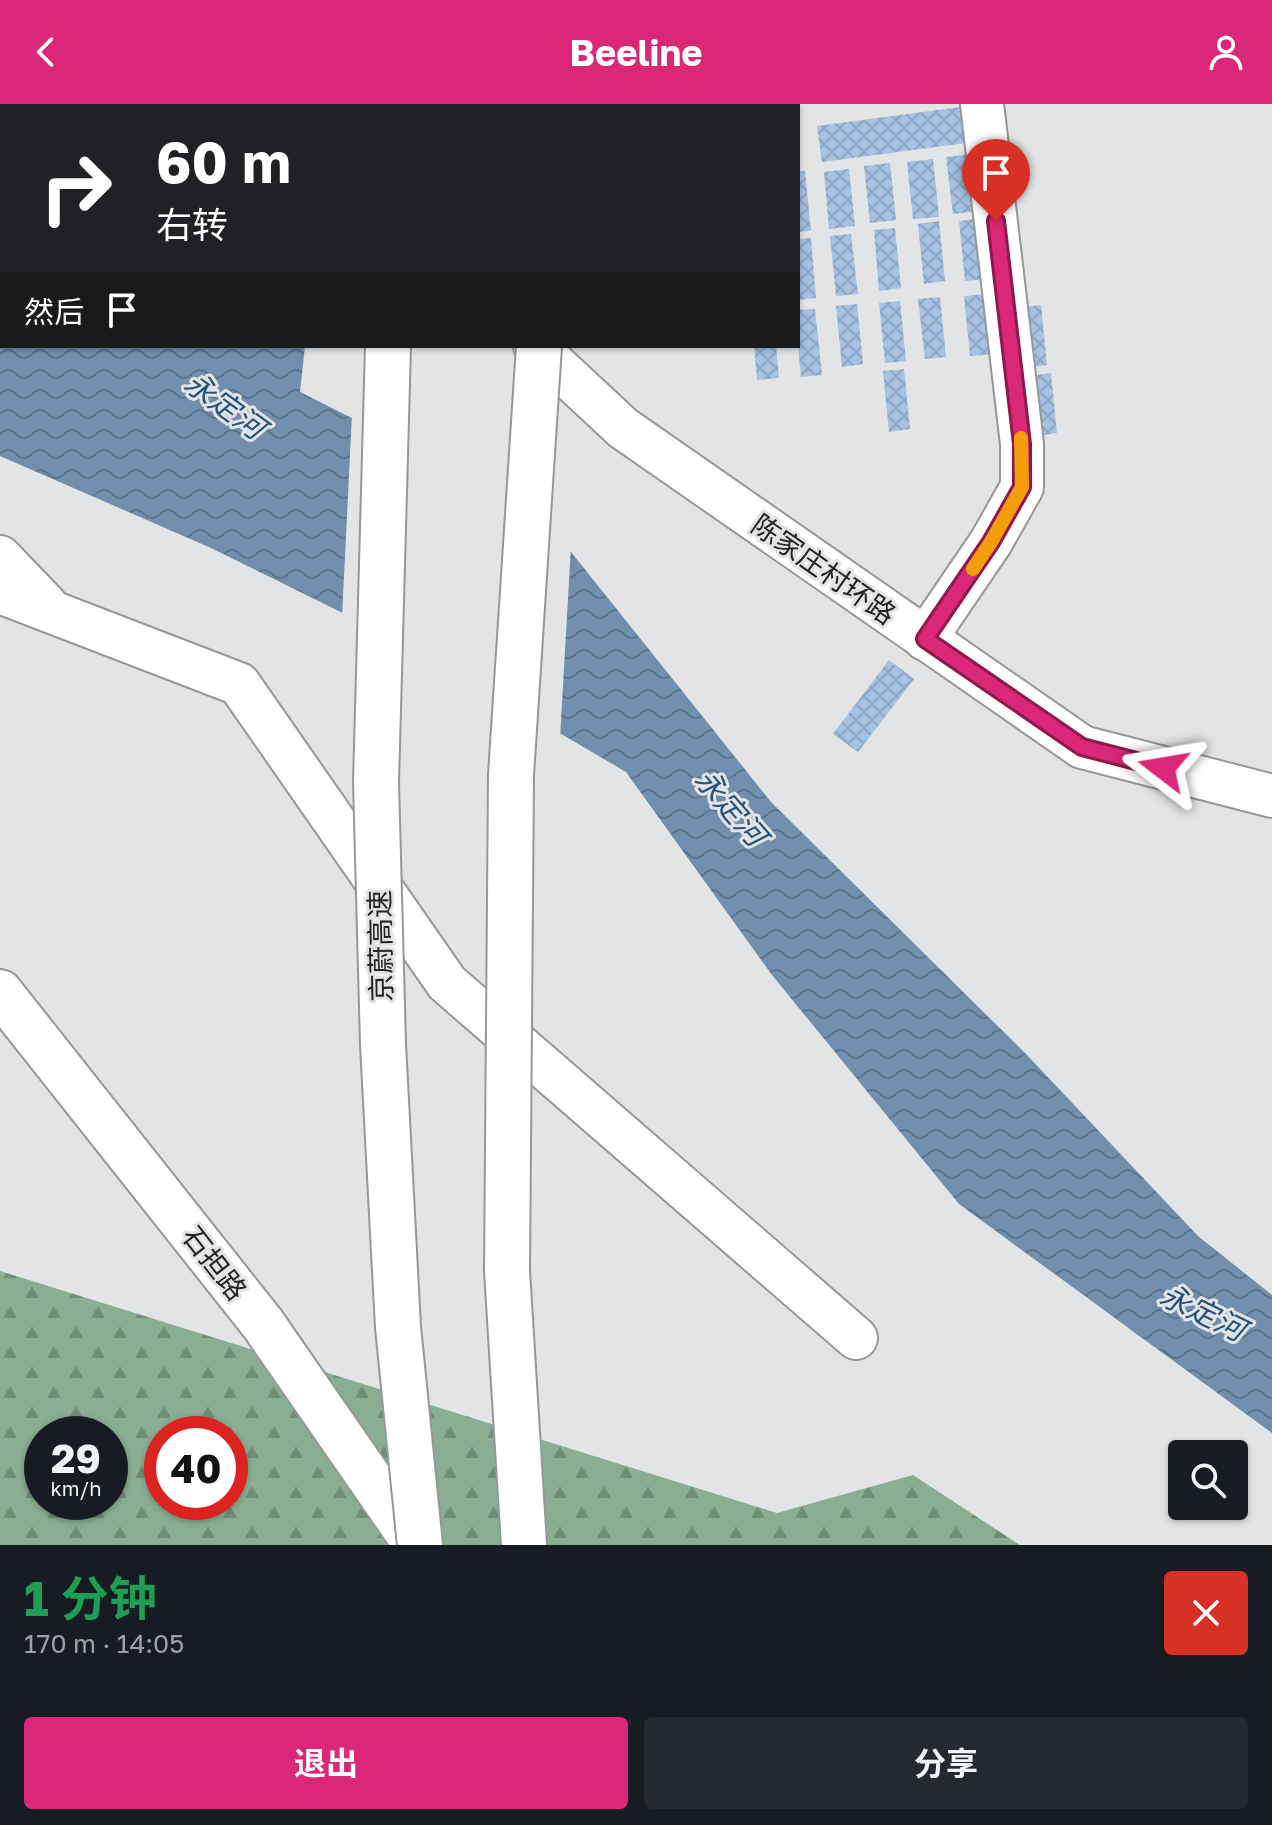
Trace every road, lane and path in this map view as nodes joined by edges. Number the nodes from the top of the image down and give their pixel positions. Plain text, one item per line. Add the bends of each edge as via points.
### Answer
1 (982, 104) edge
2 (388, 348) edge
3 (537, 348) edge
4 (539, 348) edge
5 (0, 557) edge
6 (0, 592) edge
7 (52, 611) junction
8 (925, 639) junction
9 (1272, 796) edge
10 (0, 992) edge
11 (856, 1338) dead end
12 (418, 1545) edge
13 (524, 1545) edge

1 - 8 street via 1022,444 1022,487
2 - 12 main road, 京蔚高速, bridge via 376,782 398,1327
3 - 13 main road, bridge via 511,775 507,1271
4 - 8 street, 陈家庄村环路 via 623,428
5 - 7 street
6 - 7 street
7 - 11 street via 239,684 447,983
8 - 9 street, 陈家庄村环路 via 1082,747
10 - 12 main road, 石担路 via 263,1324

